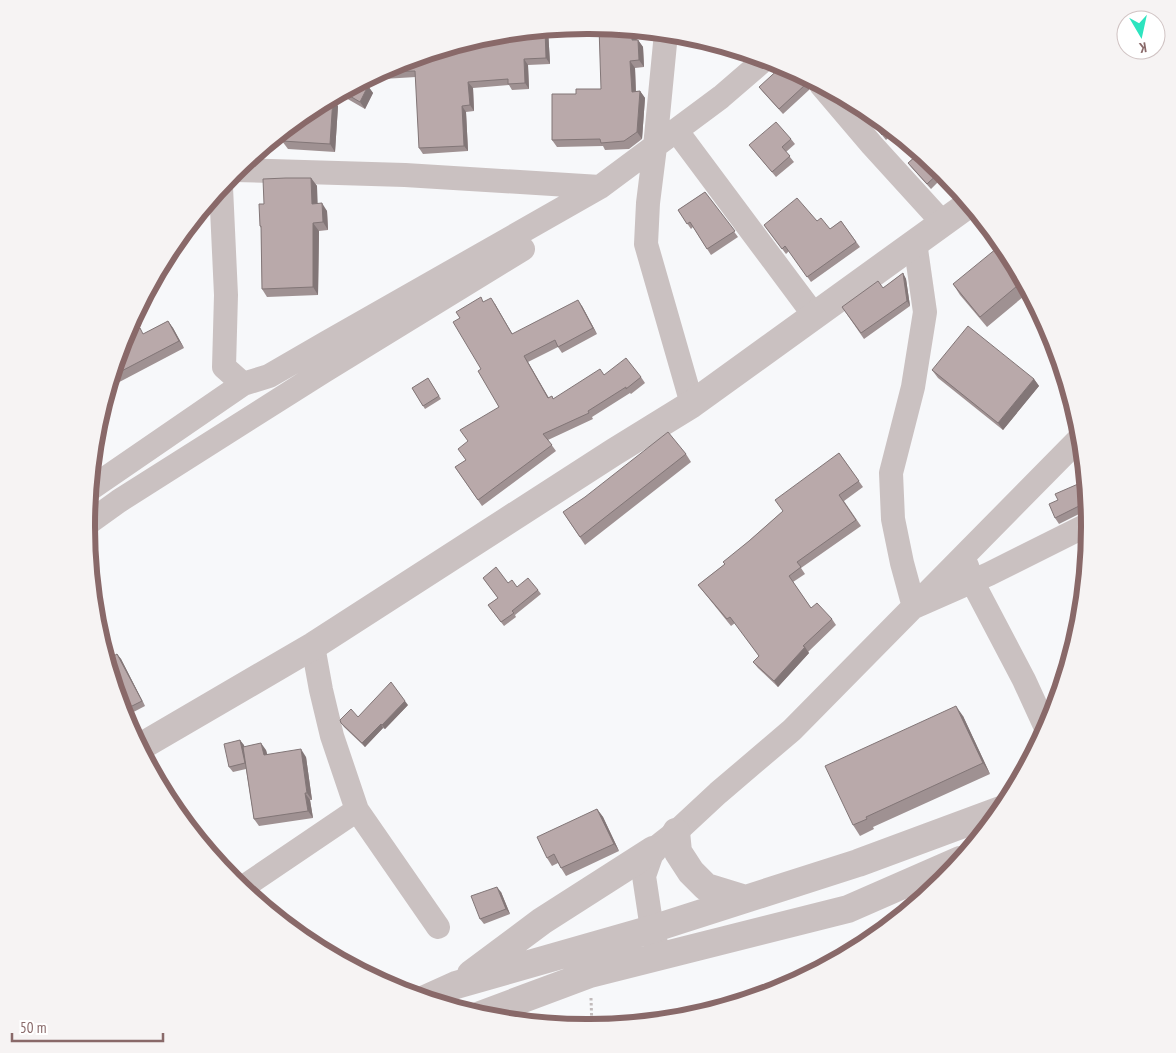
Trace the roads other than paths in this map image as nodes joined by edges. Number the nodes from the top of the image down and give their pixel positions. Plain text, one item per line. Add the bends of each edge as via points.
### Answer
1 (665, 40) edge
2 (759, 64) edge
3 (834, 100) edge
4 (676, 130) junction
5 (655, 147) junction
6 (248, 170) edge
7 (600, 187) junction
8 (222, 198) edge
9 (963, 208) edge
10 (943, 223) junction
11 (915, 242) junction
12 (814, 315) junction
13 (243, 384) junction
14 (692, 404) junction
15 (1074, 444) edge
16 (97, 484) edge
17 (95, 518) edge
18 (1081, 528) edge
19 (963, 556) junction
20 (972, 581) junction
21 (914, 606) junction
22 (314, 646) junction
23 (1042, 718) edge
24 (146, 744) edge
25 (357, 810) junction
26 (987, 815) edge
27 (676, 832) junction
28 (653, 850) junction
29 (943, 867) edge
30 (249, 883) edge
31 (745, 899) junction
32 (660, 926) junction
33 (438, 927) dead end
34 (668, 955) junction
35 (456, 985) junction
36 (435, 995) edge
37 (493, 1010) edge

1 - 5 street
2 - 4 street
3 - 10 street
4 - 5 street
4 - 12 street
5 - 7 street
5 - 14 street via 646,244
6 - 7 street via 405,175
7 - 13 street via 269,376
7 - 17 street via 521,250 324,371
8 - 13 street via 226,295 224,367
9 - 10 street
10 - 11 street
11 - 12 street
11 - 21 street via 925,312 913,387 891,474 893,520
12 - 14 street
13 - 16 street
14 - 22 street
15 - 19 street
18 - 20 street
19 - 20 street
19 - 21 street
20 - 21 street
20 - 23 street
21 - 27 street via 792,730
22 - 24 street
22 - 25 street via 332,736
25 - 30 street
25 - 33 street
26 - 31 street via 858,863
27 - 28 street
27 - 31 street via 678,852 706,887
28 - 32 street via 644,876
28 - 35 street via 542,921
29 - 34 street via 848,909
31 - 32 street
32 - 34 street
32 - 35 street
34 - 37 street via 590,974
35 - 36 street

